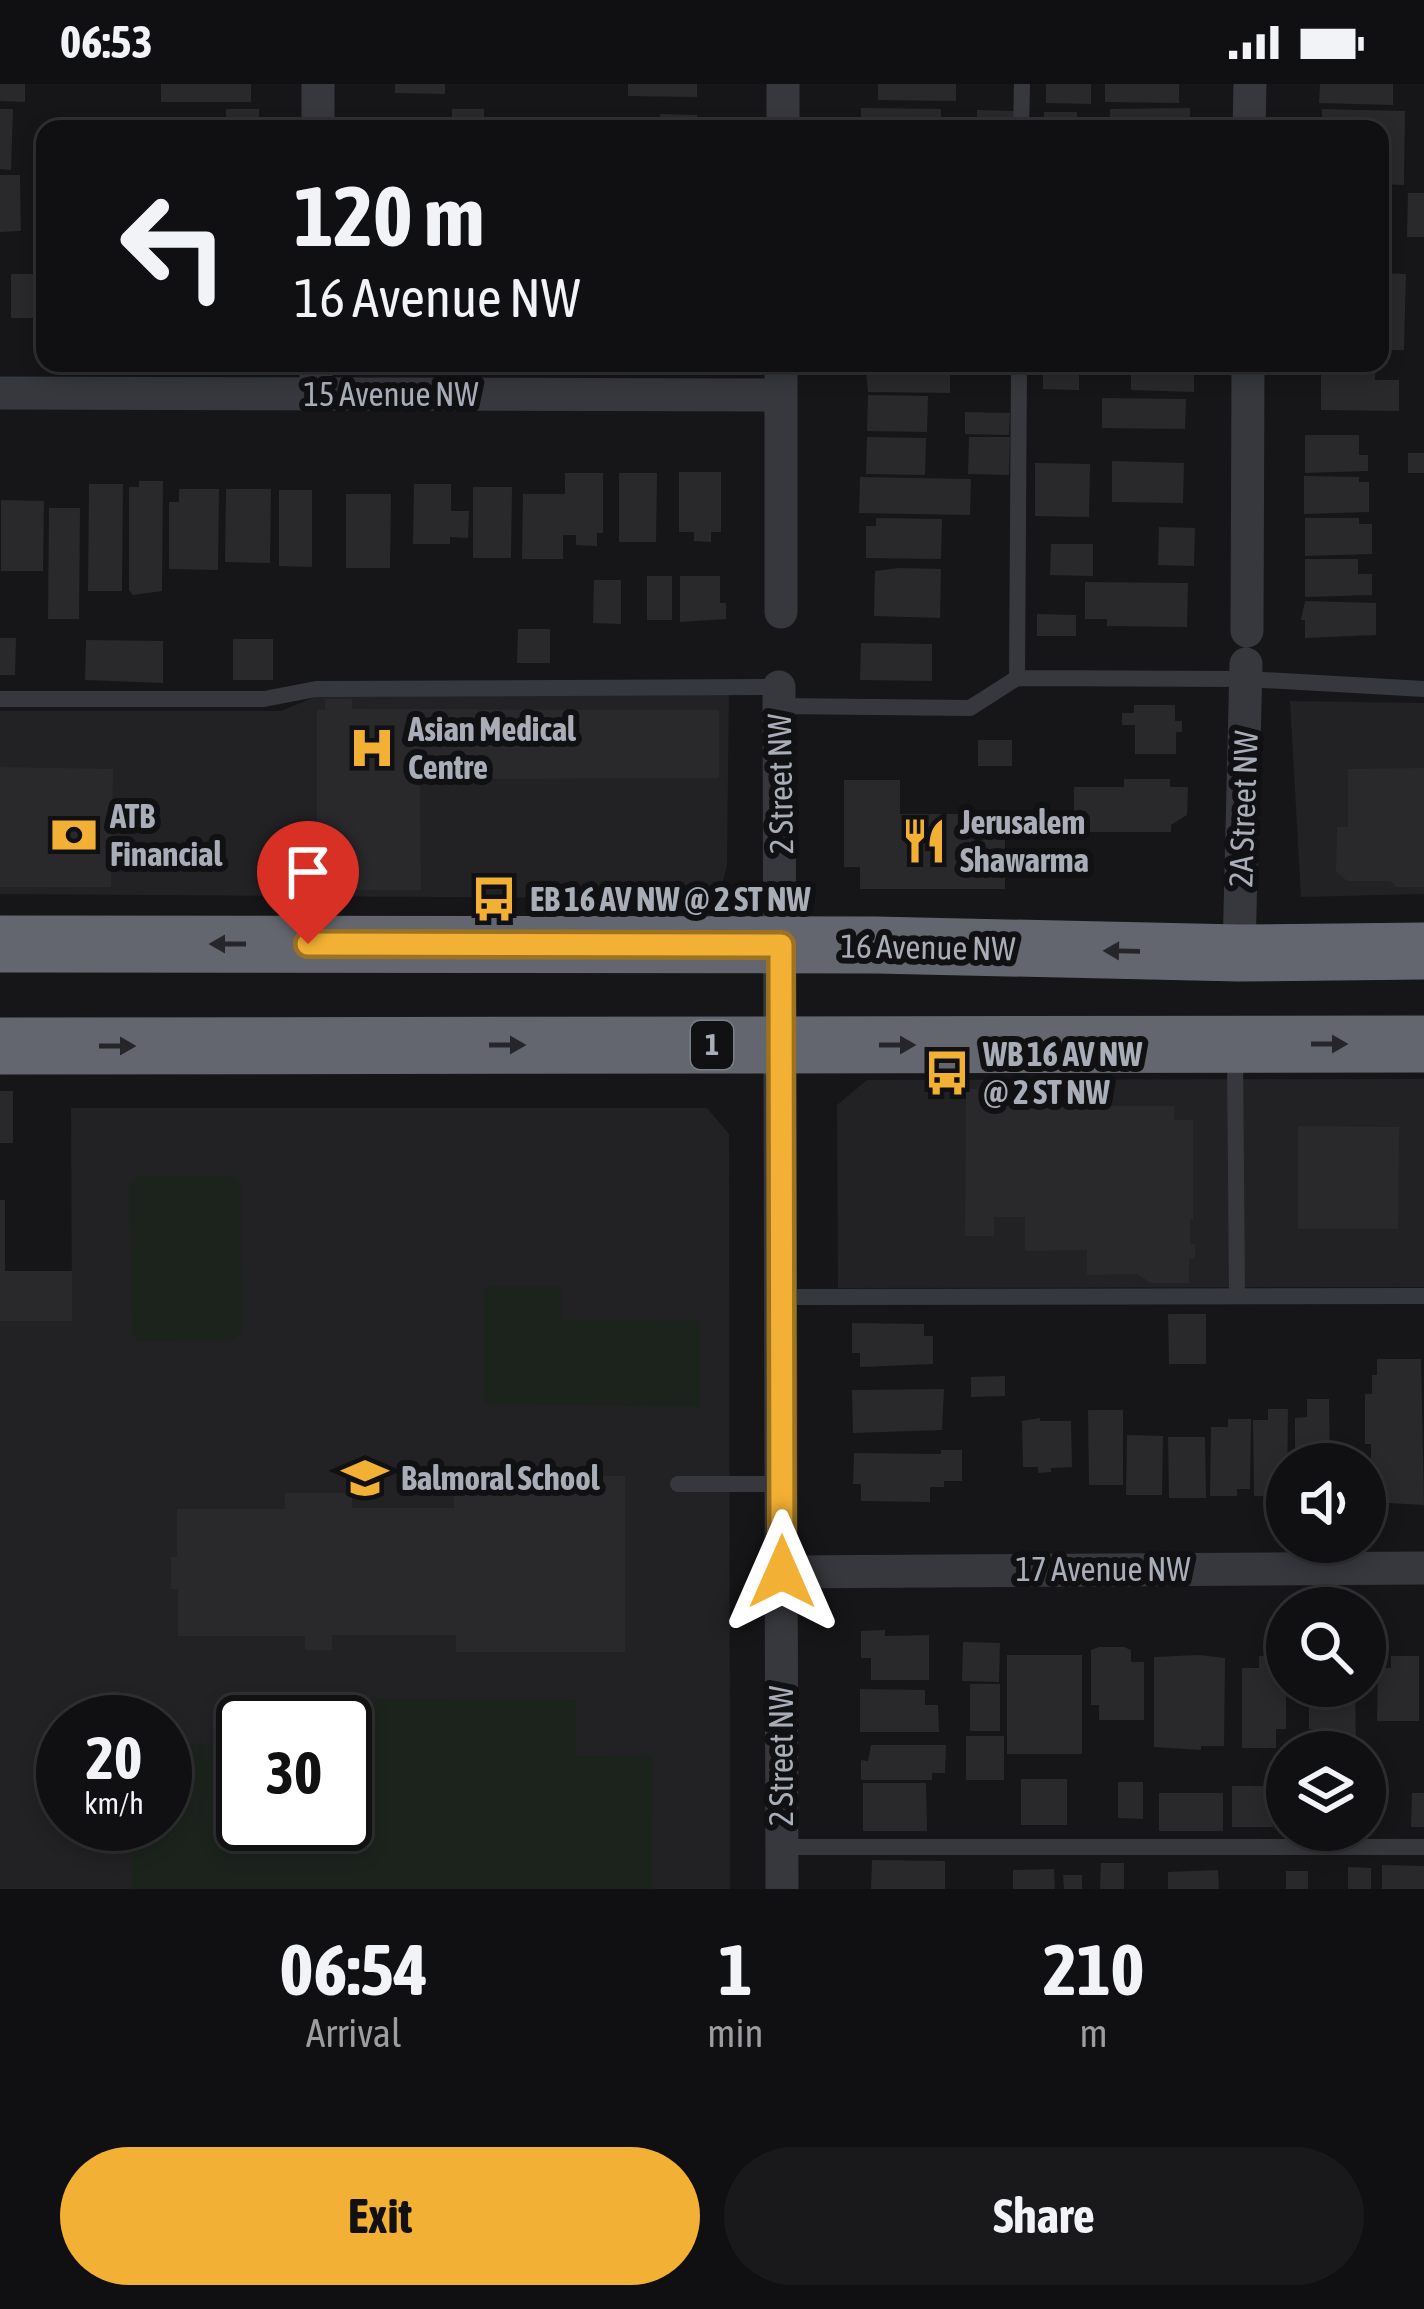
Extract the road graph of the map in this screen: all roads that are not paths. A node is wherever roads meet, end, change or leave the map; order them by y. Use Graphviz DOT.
graph roads {
  1 [pos="318,84"];
  2 [pos="783,84"];
  3 [pos="1022,84"];
  4 [pos="1250,84"];
  5 [pos="318,120"];
  6 [pos="783,120"];
  7 [pos="1021,120"];
  8 [pos="1249,120"];
  9 [pos="1019,372"];
  10 [pos="1248,372"];
  11 [pos="316,378"];
  12 [pos="781,379"];
  13 [pos="0,393"];
  14 [pos="781,612"];
  15 [pos="1247,658"];
  16 [pos="1017,678"];
  17 [pos="1424,689"];
  18 [pos="779,697"];
  19 [pos="0,699"];
  20 [pos="0,944"];
  21 [pos="781,945"];
  22 [pos="1424,951"];
  23 [pos="1238,953"];
  24 [pos="1235,1044"];
  25 [pos="1424,1044"];
  26 [pos="782,1045"];
  27 [pos="0,1046"];
  28 [pos="1237,1296"];
  29 [pos="1424,1296"];
  30 [pos="783,1298"];
  31 [pos="678,1484"];
  32 [pos="782,1484"];
  33 [pos="1424,1568"];
  34 [pos="782,1572"];
  35 [pos="782,1846"];
  36 [pos="1424,1846"];
  37 [pos="782,1889"];
  1 -- 5 [label="street"];
  2 -- 6 [label="street"];
  3 -- 7 [label="lane"];
  4 -- 8 [label="street"];
  9 -- 16 [label="lane"];
  10 -- 15 [label="street, 2A Street NW"];
  11 -- 12 [label="street, 15 Avenue NW"];
  11 -- 13 [label="street, 15 Avenue NW"];
  12 -- 14 [label="street"];
  15 -- 16 [label="lane"];
  15 -- 17 [label="lane"];
  15 -- 23 [label="street, 2A Street NW"];
  16 -- 18 [label="lane"];
  18 -- 19 [label="lane"];
  18 -- 21 [label="street, 2 Street NW"];
  21 -- 20 [label="highway, 16 Avenue NW, one-way"];
  23 -- 21 [label="highway, 16 Avenue NW, one-way"];
  21 -- 26 [label="street, 2 Street NW"];
  22 -- 23 [label="highway, 16 Avenue NW"];
  24 -- 25 [label="highway, 1, one-way"];
  26 -- 24 [label="highway, 1, one-way"];
  24 -- 28 [label="lane"];
  27 -- 26 [label="highway, 1, one-way"];
  26 -- 30 [label="street, 2 Street NW"];
  28 -- 29 [label="lane"];
  28 -- 30 [label="lane"];
  30 -- 32 [label="street, 2 Street NW"];
  31 -- 32 [label="lane"];
  32 -- 34 [label="street, 2 Street NW"];
  33 -- 34 [label="street, 17 Avenue NW"];
  34 -- 35 [label="street, 2 Street NW"];
  35 -- 36 [label="lane"];
  35 -- 37 [label="street, 2 Street NW"];
}
